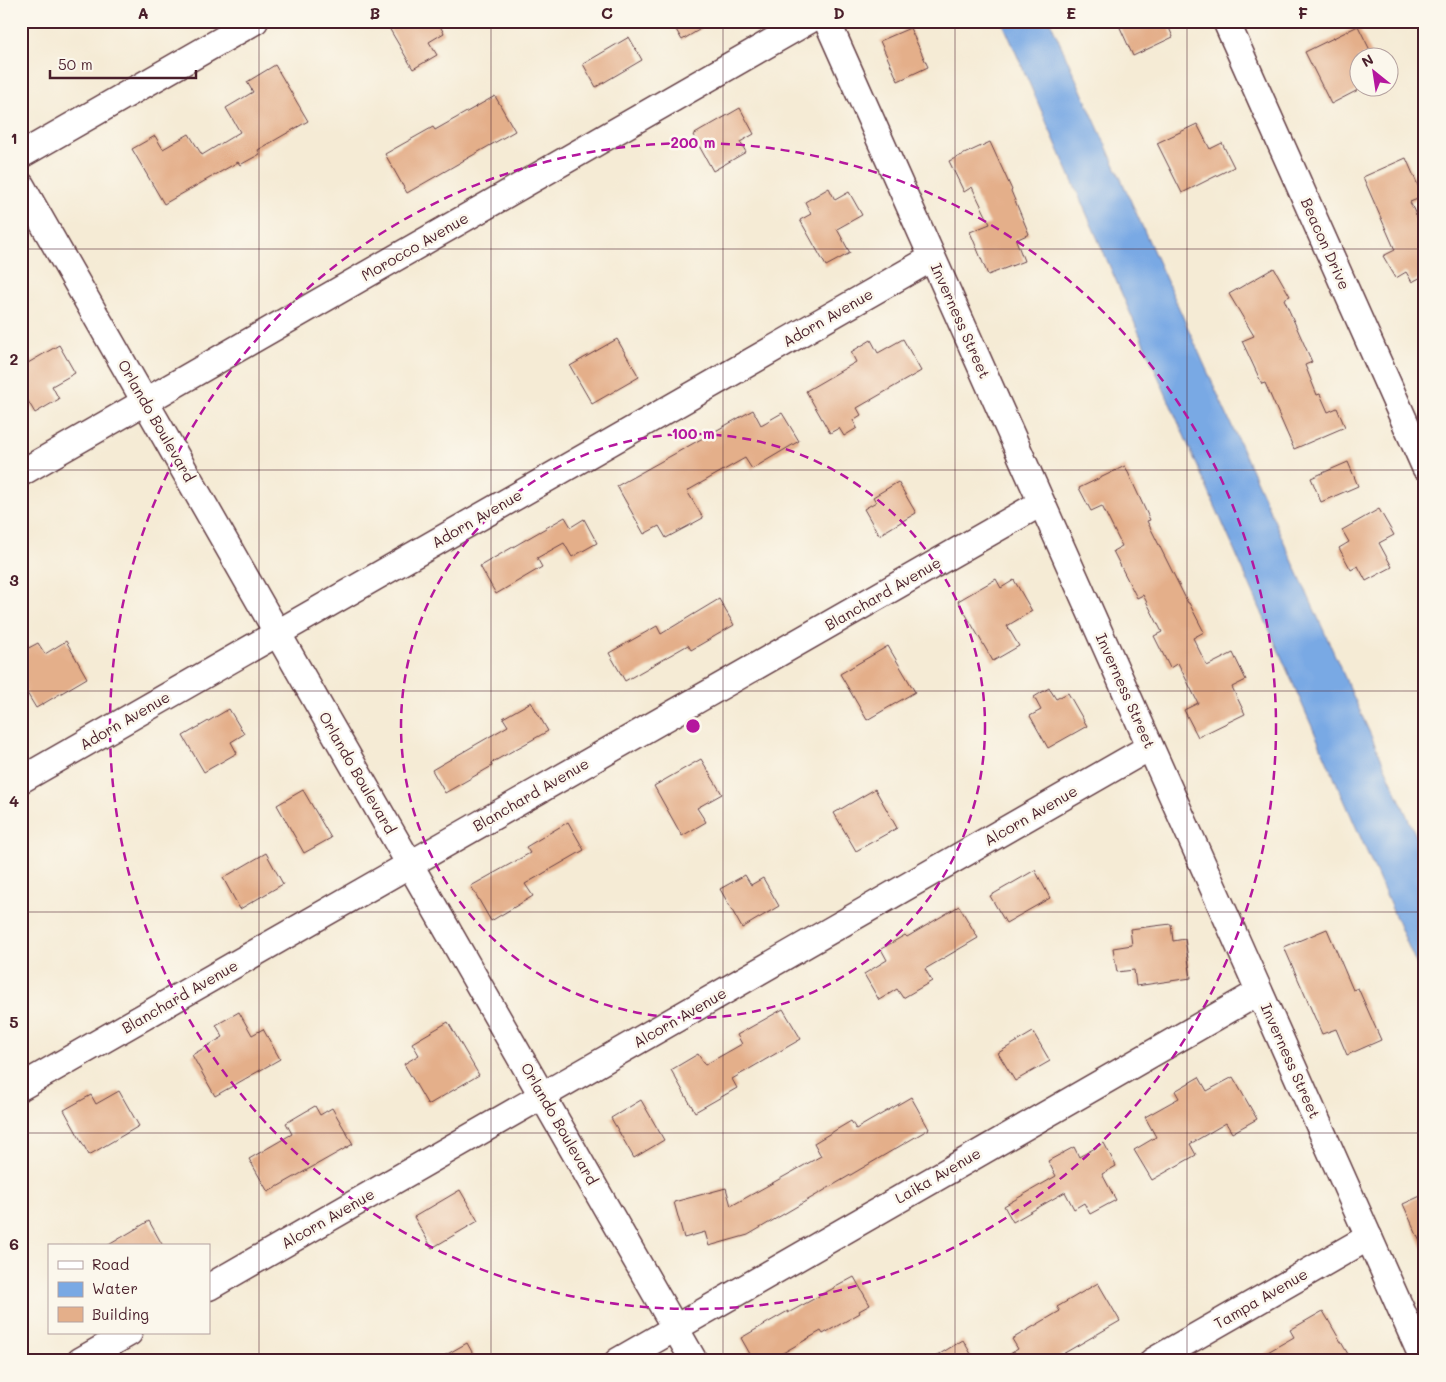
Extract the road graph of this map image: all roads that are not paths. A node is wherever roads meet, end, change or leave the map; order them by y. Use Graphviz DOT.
graph roads {
  1 [pos="255,21"];
  2 [pos="808,21"];
  3 [pos="827,21"];
  4 [pos="1226,21"];
  5 [pos="228,28"];
  6 [pos="21,156"];
  7 [pos="21,185"];
  8 [pos="932,258"];
  9 [pos="146,402"];
  10 [pos="1425,468"];
  11 [pos="21,473"];
  12 [pos="1041,502"];
  13 [pos="278,634"];
  14 [pos="1150,747"];
  15 [pos="21,780"];
  16 [pos="410,865"];
  17 [pos="1259,992"];
  18 [pos="21,1087"];
  19 [pos="543,1096"];
  20 [pos="1369,1237"];
  21 [pos="210,1286"];
  22 [pos="675,1328"];
  23 [pos="127,1334"];
  24 [pos="80,1361"];
  25 [pos="618,1361"];
  26 [pos="694,1361"];
  27 [pos="1153,1361"];
  28 [pos="1424,1361"];
  1 -- 5 [label="street"];
  2 -- 9 [label="street, Morocco Avenue"];
  3 -- 8 [label="street, Inverness Street"];
  4 -- 10 [label="street, Beacon Drive"];
  5 -- 6 [label="street"];
  7 -- 9 [label="street, Orlando Boulevard"];
  8 -- 12 [label="street, Inverness Street"];
  8 -- 13 [label="street, Adorn Avenue"];
  9 -- 11 [label="street, Morocco Avenue"];
  9 -- 13 [label="street, Orlando Boulevard"];
  12 -- 14 [label="street, Inverness Street"];
  12 -- 16 [label="street, Blanchard Avenue"];
  13 -- 15 [label="street, Adorn Avenue"];
  13 -- 16 [label="street, Orlando Boulevard"];
  14 -- 17 [label="street, Inverness Street"];
  14 -- 19 [label="street, Alcorn Avenue"];
  16 -- 18 [label="street, Blanchard Avenue"];
  16 -- 19 [label="street, Orlando Boulevard"];
  17 -- 20 [label="street, Inverness Street"];
  17 -- 22 [label="street, Laika Avenue"];
  19 -- 21 [label="street, Alcorn Avenue"];
  19 -- 22 [label="street, Orlando Boulevard"];
  20 -- 27 [label="street, Tampa Avenue"];
  20 -- 28 [label="street, Inverness Street"];
  22 -- 25 [label="street, Laika Avenue"];
  22 -- 26 [label="street, Orlando Boulevard"];
  23 -- 24 [label="street"];
}
